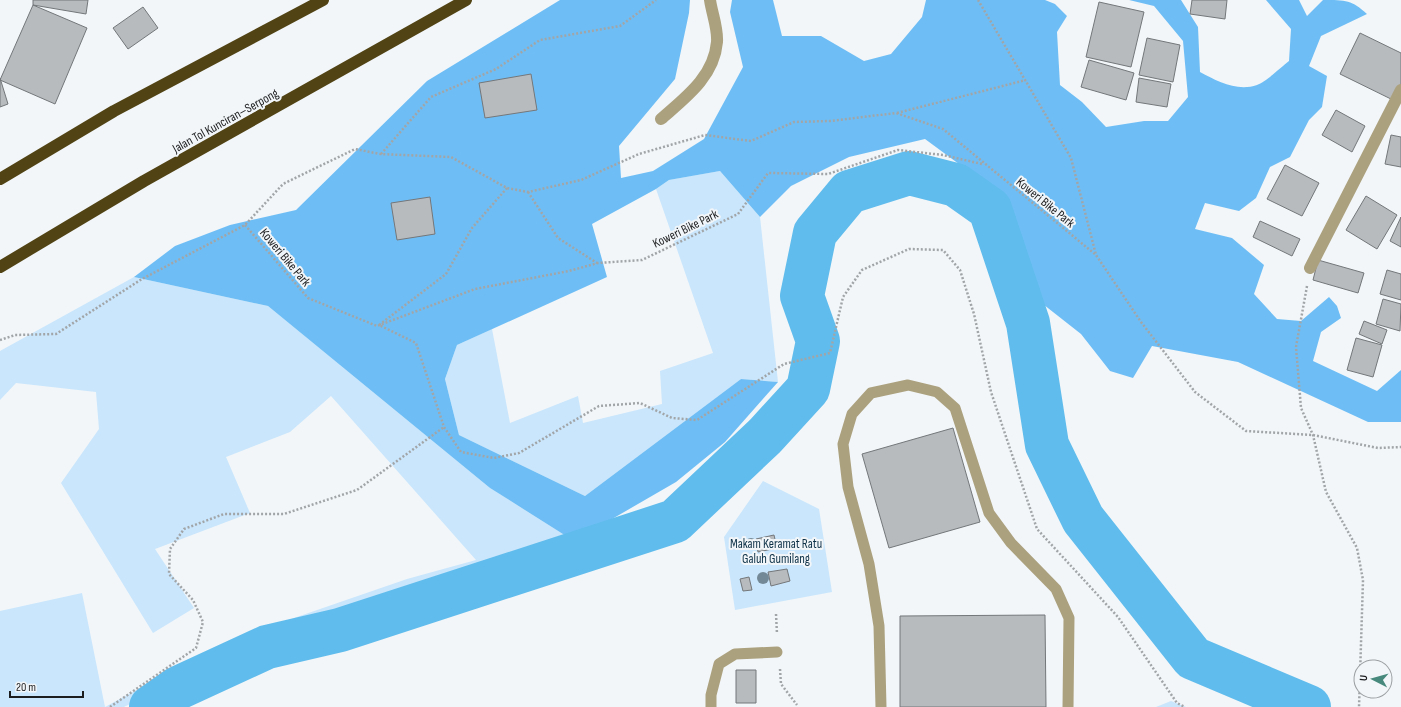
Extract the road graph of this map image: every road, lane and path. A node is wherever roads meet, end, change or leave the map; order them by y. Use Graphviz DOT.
graph roads {
  1 [pos="323,0"];
  2 [pos="466,0"];
  3 [pos="656,0"];
  4 [pos="710,0"];
  5 [pos="978,0"];
  6 [pos="1026,80"];
  7 [pos="1401,90"];
  8 [pos="896,113"];
  9 [pos="661,120"];
  10 [pos="380,154"];
  11 [pos="984,164"];
  12 [pos="0,179"];
  13 [pos="507,188"];
  14 [pos="528,192"];
  15 [pos="245,225"];
  16 [pos="1096,255"];
  17 [pos="598,263"];
  18 [pos="0,267"];
  19 [pos="1310,268"];
  20 [pos="380,325"];
  21 [pos="0,340"];
  22 [pos="444,428"];
  23 [pos="1313,434"];
  24 [pos="1401,447"];
  25 [pos="778,652"];
  26 [pos="110,707"];
  27 [pos="711,707"];
  28 [pos="881,707"];
  29 [pos="1068,707"];
  30 [pos="1185,707"];
  31 [pos="1359,707"];
  1 -- 12 [label="highway"];
  2 -- 18 [label="highway, Jalan Tol Kunciran–Serpong"];
  3 -- 10 [label="path"];
  4 -- 9 [label="street"];
  5 -- 6 [label="path"];
  6 -- 8 [label="path"];
  6 -- 16 [label="path"];
  7 -- 19 [label="street"];
  8 -- 11 [label="path, Koweri Bike Park"];
  8 -- 14 [label="path, Koweri Bike Park"];
  10 -- 13 [label="path"];
  10 -- 15 [label="path"];
  11 -- 16 [label="path, Koweri Bike Park"];
  11 -- 17 [label="path, Koweri Bike Park"];
  13 -- 14 [label="path"];
  13 -- 20 [label="path"];
  14 -- 17 [label="path"];
  15 -- 20 [label="path, Koweri Bike Park"];
  15 -- 21 [label="path"];
  16 -- 23 [label="path"];
  17 -- 20 [label="path, Koweri Bike Park"];
  19 -- 23 [label="path"];
  20 -- 22 [label="path"];
  22 -- 26 [label="path"];
  22 -- 30 [label="path"];
  23 -- 24 [label="path"];
  23 -- 31 [label="path"];
  25 -- 27 [label="lane"];
  28 -- 29 [label="lane"];
}
